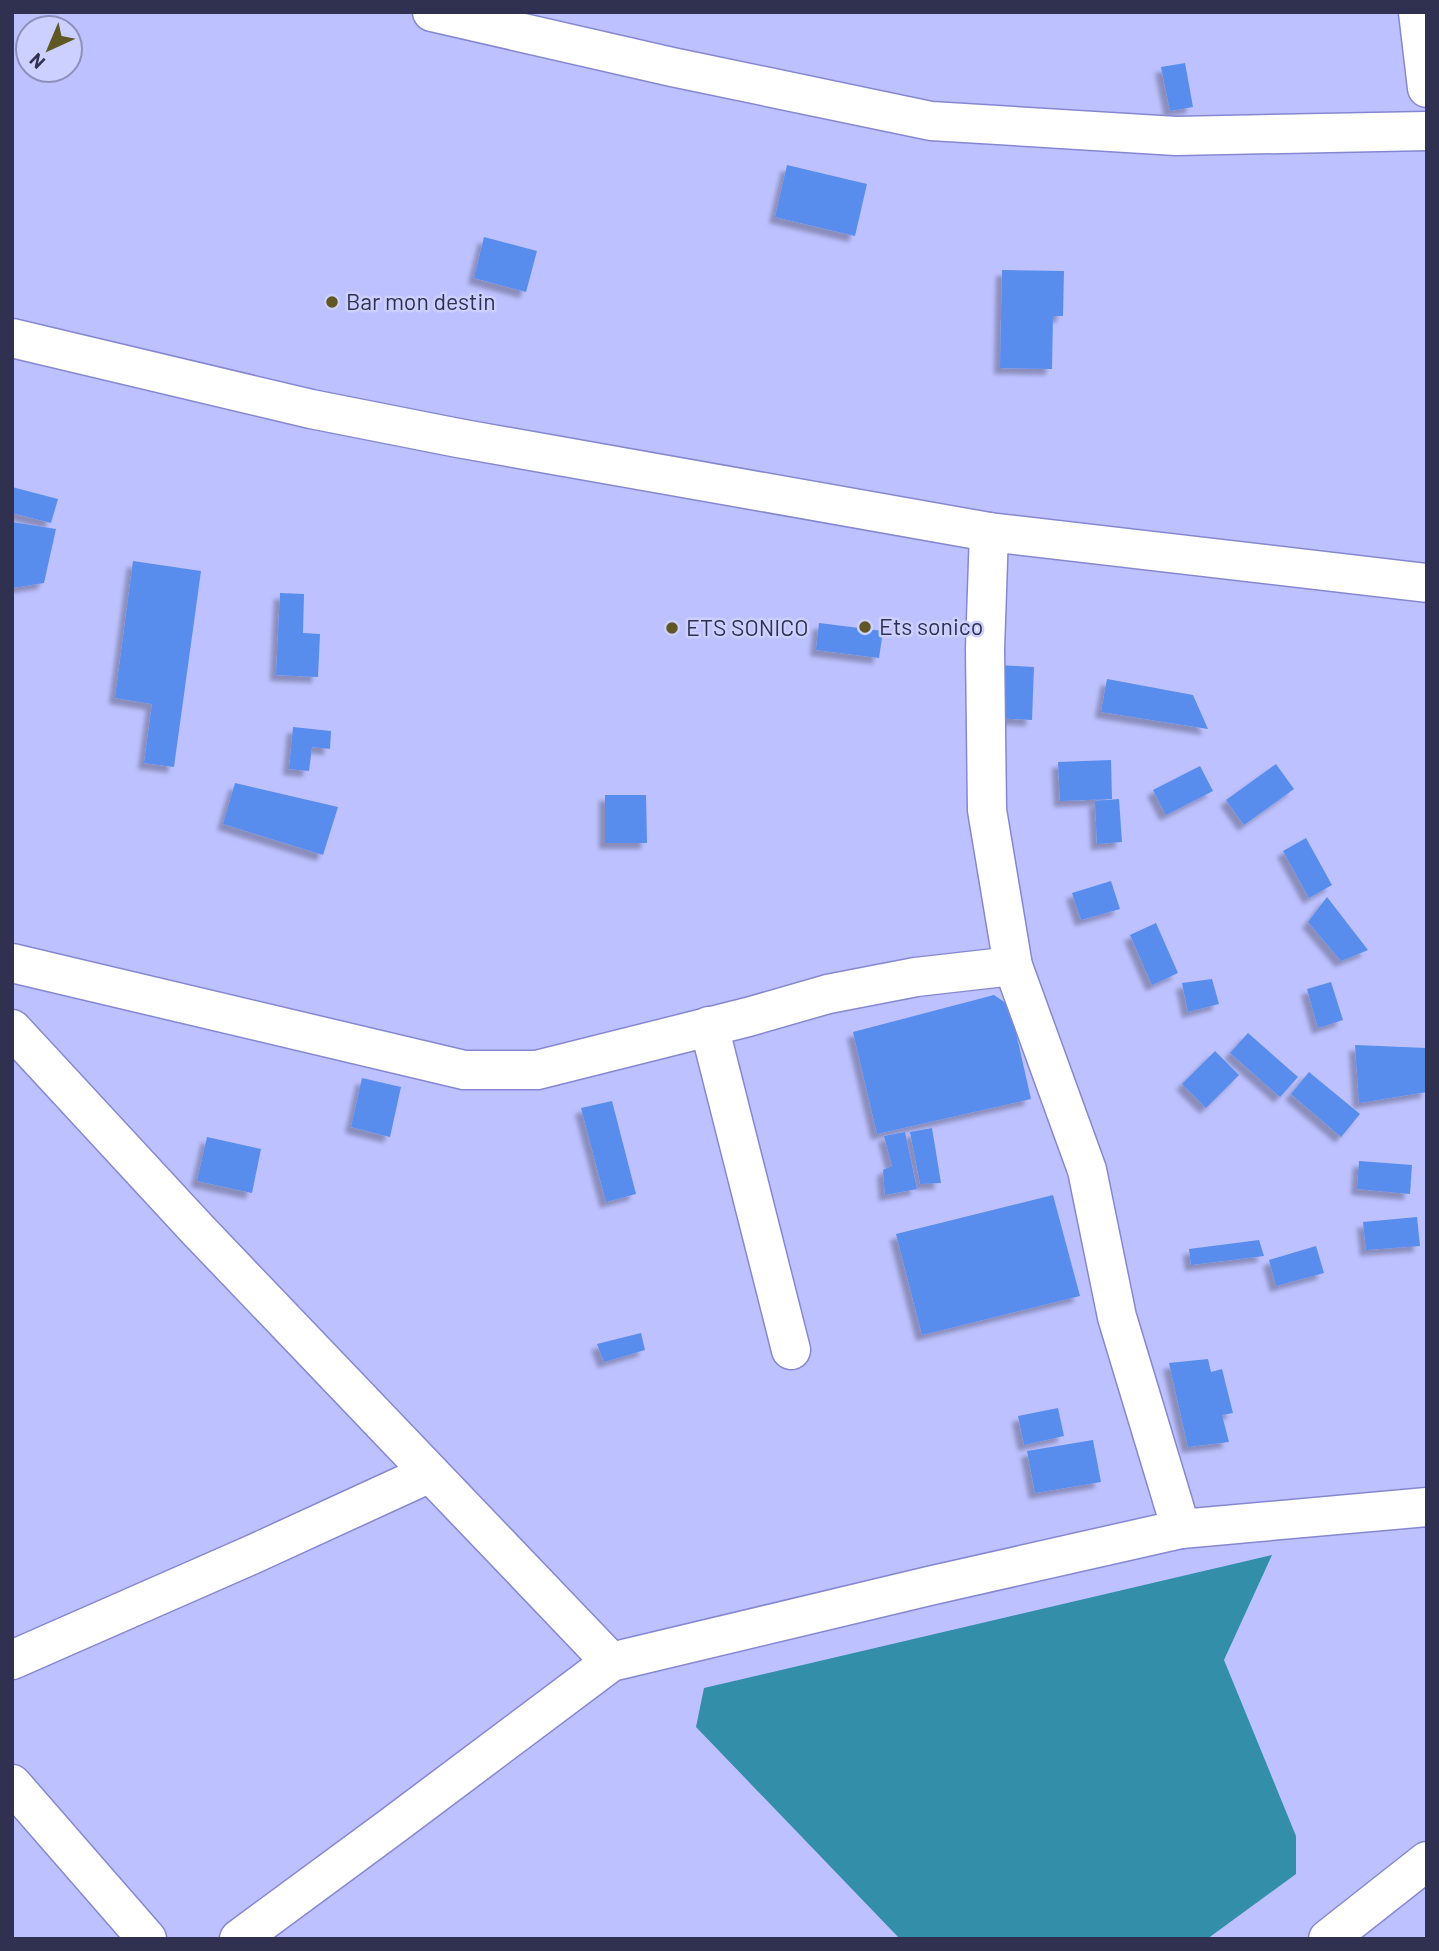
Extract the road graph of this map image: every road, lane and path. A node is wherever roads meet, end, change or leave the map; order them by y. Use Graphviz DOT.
graph roads {
  1 [pos="432,12"];
  2 [pos="1418,12"];
  3 [pos="1427,88"];
  4 [pos="1427,131"];
  5 [pos="12,338"];
  6 [pos="989,532"];
  7 [pos="1427,583"];
  8 [pos="12,963"];
  9 [pos="1013,966"];
  10 [pos="709,1026"];
  11 [pos="12,1029"];
  12 [pos="790,1350"];
  13 [pos="430,1473"];
  14 [pos="1427,1507"];
  15 [pos="1181,1528"];
  16 [pos="18,1648"];
  17 [pos="611,1662"];
  18 [pos="12,1784"];
  19 [pos="1427,1861"];
  20 [pos="147,1939"];
  21 [pos="239,1939"];
  22 [pos="1328,1939"];
  1 -- 4 [label="street"];
  2 -- 3 [label="street"];
  5 -- 6 [label="street"];
  6 -- 7 [label="street"];
  6 -- 9 [label="street"];
  8 -- 10 [label="street"];
  9 -- 10 [label="street"];
  9 -- 15 [label="street"];
  10 -- 12 [label="street"];
  11 -- 13 [label="street"];
  13 -- 16 [label="street"];
  13 -- 17 [label="street"];
  14 -- 15 [label="street"];
  15 -- 17 [label="street"];
  17 -- 21 [label="street"];
  18 -- 20 [label="street"];
  19 -- 22 [label="street"];
}
